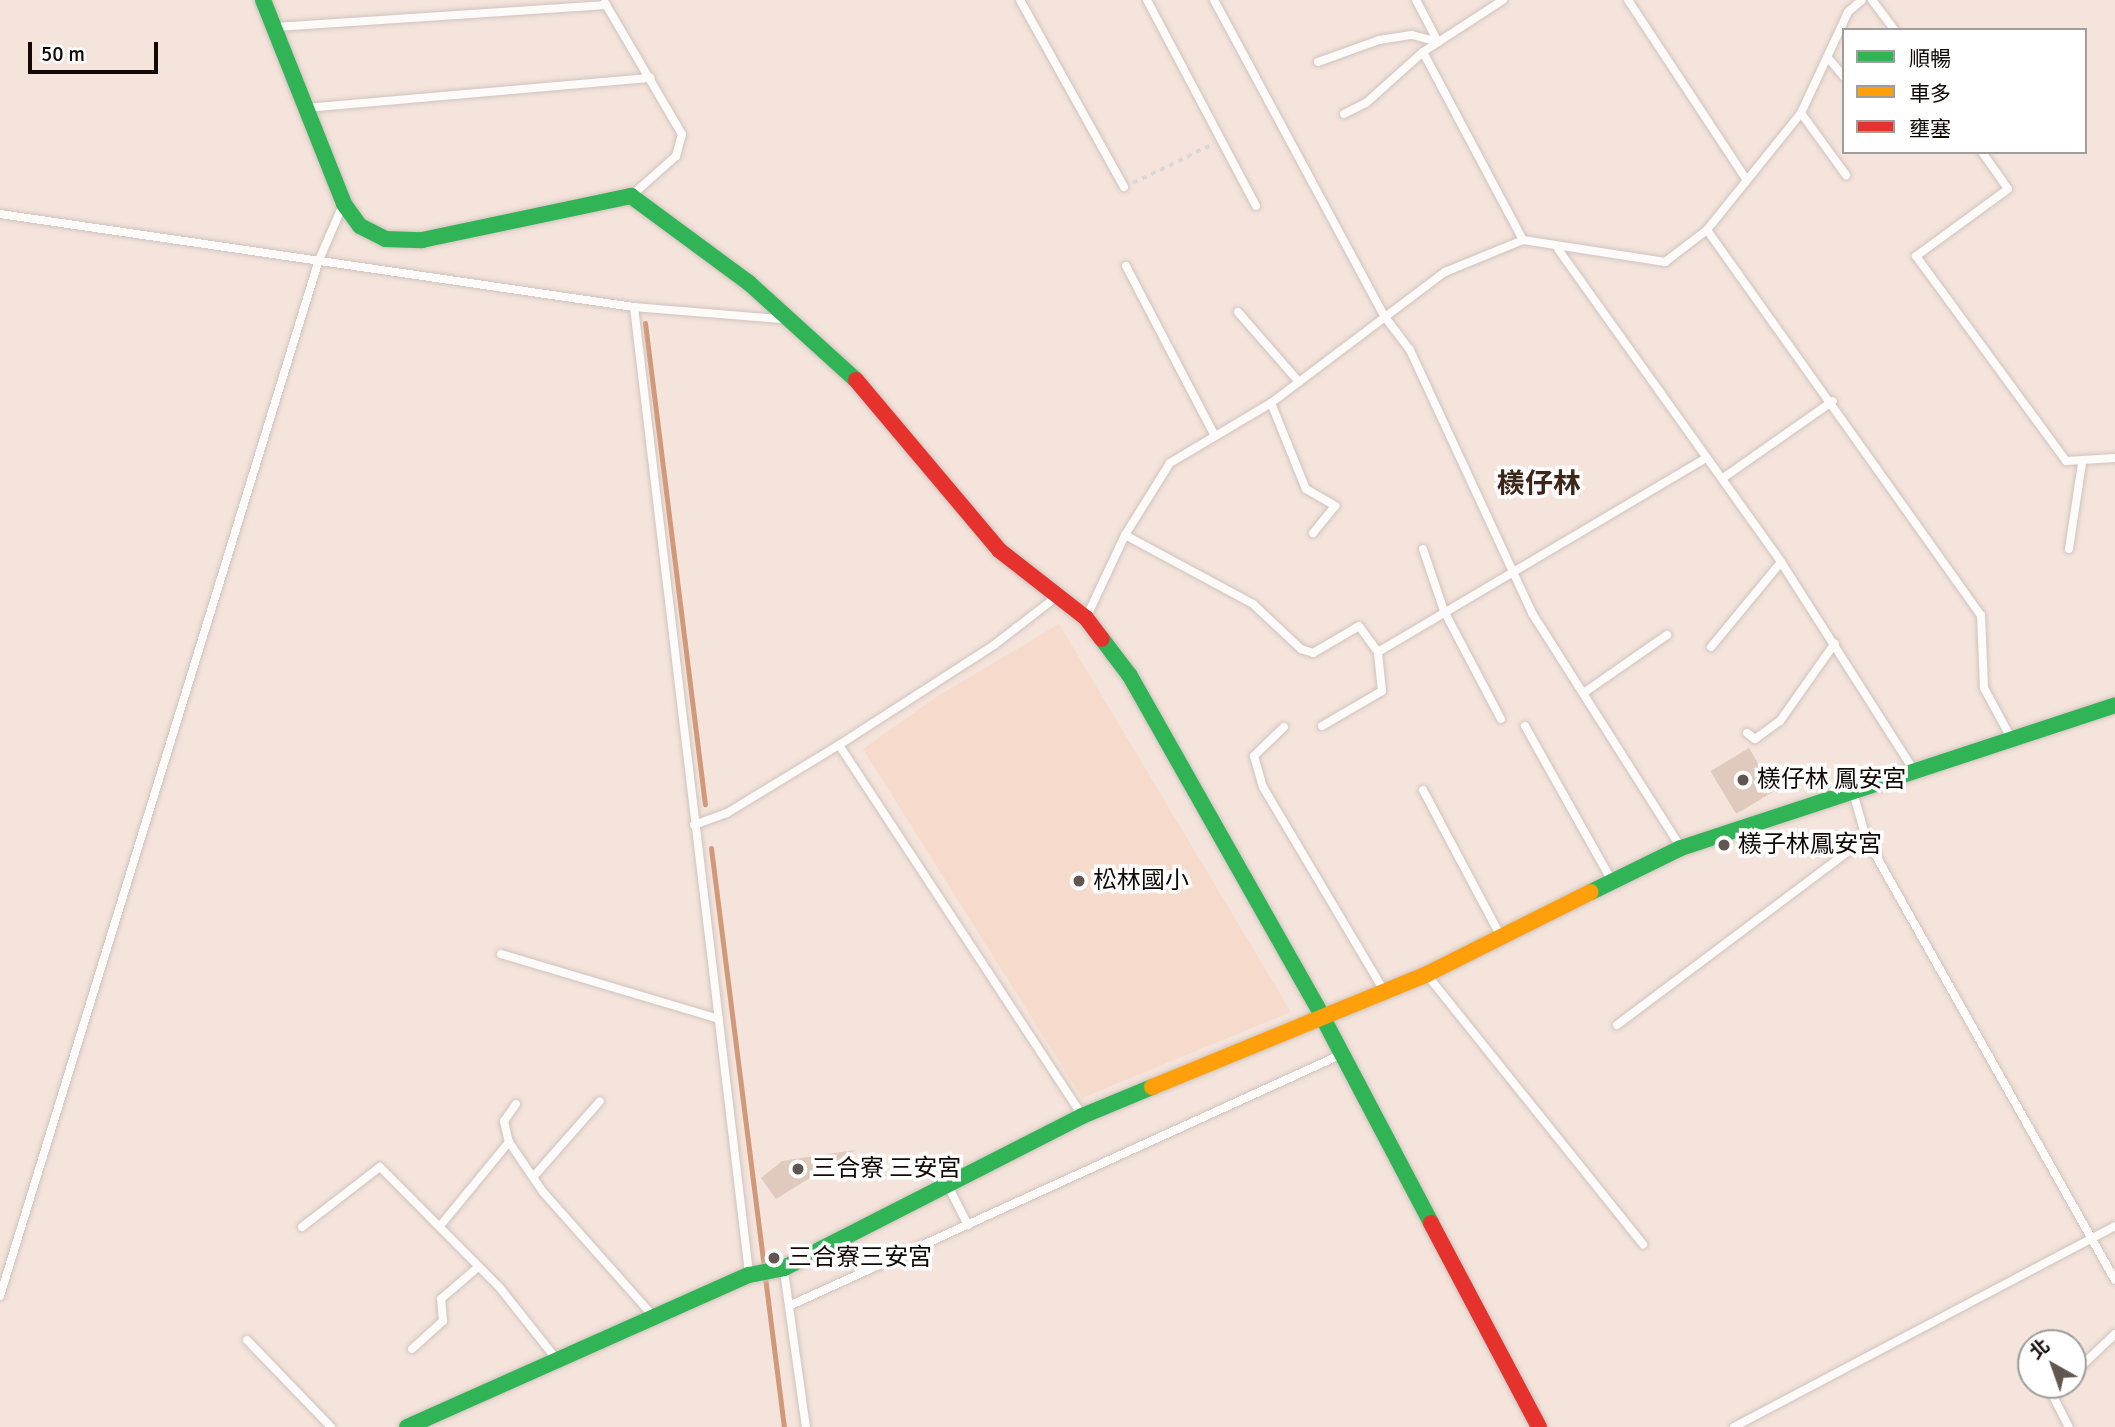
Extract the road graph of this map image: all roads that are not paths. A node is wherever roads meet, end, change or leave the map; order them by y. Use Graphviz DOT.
graph roads {
  1 [pos="263,0"];
  2 [pos="1020,0"];
  3 [pos="1147,0"];
  4 [pos="1214,0"];
  5 [pos="1416,0"];
  6 [pos="1503,0"];
  7 [pos="1628,0"];
  8 [pos="1863,0"];
  9 [pos="1872,0"];
  10 [pos="605,2"];
  11 [pos="273,27"];
  12 [pos="1893,28"];
  13 [pos="1438,42"];
  14 [pos="1423,52"];
  15 [pos="1829,59"];
  16 [pos="1318,62"];
  17 [pos="1842,75"];
  18 [pos="651,78"];
  19 [pos="304,109"];
  20 [pos="1801,113"];
  21 [pos="1344,114"];
  22 [pos="1983,154"];
  23 [pos="1846,175"];
  24 [pos="1746,179"];
  25 [pos="1124,187"];
  26 [pos="631,196"];
  27 [pos="344,204"];
  28 [pos="1256,206"];
  29 [pos="0,214"];
  30 [pos="1707,230"];
  31 [pos="1523,240"];
  32 [pos="1558,249"];
  33 [pos="319,260"];
  34 [pos="1126,266"];
  35 [pos="634,307"];
  36 [pos="1238,312"];
  37 [pos="1385,317"];
  38 [pos="789,320"];
  39 [pos="1299,382"];
  40 [pos="1833,401"];
  41 [pos="1271,403"];
  42 [pos="1214,434"];
  43 [pos="2115,458"];
  44 [pos="1703,460"];
  45 [pos="2082,463"];
  46 [pos="1723,478"];
  47 [pos="1313,533"];
  48 [pos="1125,535"];
  49 [pos="1423,549"];
  50 [pos="2069,549"];
  51 [pos="1781,562"];
  52 [pos="1514,576"];
  53 [pos="1058,595"];
  54 [pos="1444,611"];
  55 [pos="1086,618"];
  56 [pos="1667,635"];
  57 [pos="1835,643"];
  58 [pos="1711,647"];
  59 [pos="1378,652"];
  60 [pos="1585,692"];
  61 [pos="2115,705"];
  62 [pos="1501,719"];
  63 [pos="1322,726"];
  64 [pos="1525,726"];
  65 [pos="1284,727"];
  66 [pos="1747,733"];
  67 [pos="2012,740"];
  68 [pos="839,745"];
  69 [pos="1916,774"];
  70 [pos="1423,790"];
  71 [pos="1853,792"];
  72 [pos="694,825"];
  73 [pos="1866,838"];
  74 [pos="1681,848"];
  75 [pos="1612,881"];
  76 [pos="1502,938"];
  77 [pos="501,954"];
  78 [pos="1427,974"];
  79 [pos="1384,991"];
  80 [pos="1322,1016"];
  81 [pos="719,1019"];
  82 [pos="1617,1025"];
  83 [pos="1343,1054"];
  84 [pos="600,1101"];
  85 [pos="516,1104"];
  86 [pos="1083,1116"];
  87 [pos="509,1142"];
  88 [pos="535,1175"];
  89 [pos="947,1184"];
  90 [pos="968,1224"];
  91 [pos="440,1226"];
  92 [pos="2115,1226"];
  93 [pos="302,1227"];
  94 [pos="2093,1237"];
  95 [pos="1643,1244"];
  96 [pos="478,1267"];
  97 [pos="784,1268"];
  98 [pos="749,1275"];
  99 [pos="2115,1280"];
  100 [pos="0,1296"];
  101 [pos="791,1306"];
  102 [pos="655,1318"];
  103 [pos="2115,1334"];
  104 [pos="247,1340"];
  105 [pos="412,1349"];
  106 [pos="2087,1361"];
  107 [pos="559,1363"];
  108 [pos="2055,1399"];
  109 [pos="331,1427"];
  110 [pos="407,1427"];
  111 [pos="806,1427"];
  112 [pos="1539,1427"];
  113 [pos="1734,1427"];
  114 [pos="2069,1427"];
  1 -- 11 [label="street"];
  2 -- 25 [label="lane"];
  3 -- 28 [label="lane"];
  4 -- 37 [label="lane"];
  5 -- 13 [label="lane"];
  6 -- 13 [label="lane"];
  7 -- 24 [label="lane"];
  8 -- 15 [label="lane"];
  9 -- 12 [label="lane"];
  10 -- 11 [label="lane"];
  10 -- 18 [label="lane"];
  11 -- 19 [label="street"];
  13 -- 14 [label="lane"];
  13 -- 16 [label="lane"];
  14 -- 21 [label="lane"];
  14 -- 31 [label="lane"];
  15 -- 17 [label="lane"];
  15 -- 20 [label="lane"];
  18 -- 19 [label="lane"];
  18 -- 26 [label="lane"];
  19 -- 27 [label="street"];
  20 -- 23 [label="lane"];
  20 -- 24 [label="lane"];
  22 -- 45 [label="lane"];
  24 -- 30 [label="lane"];
  26 -- 27 [label="street"];
  26 -- 38 [label="street"];
  27 -- 33 [label="lane"];
  29 -- 33 [label="lane"];
  30 -- 32 [label="lane"];
  30 -- 40 [label="lane"];
  31 -- 32 [label="lane"];
  31 -- 37 [label="lane"];
  32 -- 44 [label="lane"];
  33 -- 35 [label="lane"];
  33 -- 100 [label="lane"];
  34 -- 42 [label="lane"];
  35 -- 38 [label="lane"];
  35 -- 72 [label="lane"];
  36 -- 39 [label="lane"];
  37 -- 39 [label="lane"];
  37 -- 52 [label="lane"];
  38 -- 53 [label="street"];
  39 -- 41 [label="lane"];
  40 -- 46 [label="lane"];
  40 -- 67 [label="lane"];
  41 -- 42 [label="lane"];
  41 -- 47 [label="lane"];
  42 -- 48 [label="lane"];
  43 -- 45 [label="lane"];
  44 -- 46 [label="lane"];
  44 -- 52 [label="lane"];
  45 -- 50 [label="lane"];
  46 -- 51 [label="lane"];
  48 -- 55 [label="lane"];
  48 -- 59 [label="lane"];
  49 -- 54 [label="lane"];
  51 -- 57 [label="lane"];
  51 -- 58 [label="lane"];
  52 -- 54 [label="lane"];
  52 -- 60 [label="lane"];
  53 -- 55 [label="street"];
  53 -- 68 [label="lane"];
  54 -- 59 [label="lane"];
  54 -- 62 [label="lane"];
  55 -- 80 [label="street"];
  56 -- 60 [label="lane"];
  57 -- 66 [label="lane"];
  57 -- 69 [label="lane"];
  59 -- 63 [label="lane"];
  60 -- 74 [label="lane"];
  61 -- 67 [label="street"];
  64 -- 75 [label="lane"];
  65 -- 79 [label="lane"];
  67 -- 69 [label="street"];
  68 -- 72 [label="lane"];
  68 -- 86 [label="lane"];
  69 -- 71 [label="street"];
  70 -- 76 [label="lane"];
  71 -- 73 [label="lane"];
  71 -- 74 [label="street"];
  72 -- 81 [label="lane"];
  73 -- 82 [label="lane"];
  73 -- 94 [label="lane"];
  74 -- 75 [label="street"];
  75 -- 76 [label="street"];
  76 -- 78 [label="street"];
  77 -- 81 [label="lane"];
  78 -- 79 [label="street"];
  78 -- 95 [label="lane"];
  79 -- 80 [label="street"];
  80 -- 83 [label="street"];
  80 -- 86 [label="street"];
  81 -- 98 [label="lane"];
  83 -- 90 [label="lane"];
  83 -- 112 [label="street"];
  84 -- 88 [label="lane"];
  85 -- 87 [label="lane"];
  86 -- 89 [label="street"];
  87 -- 88 [label="lane"];
  87 -- 91 [label="lane"];
  88 -- 102 [label="lane"];
  89 -- 90 [label="lane"];
  89 -- 97 [label="street"];
  90 -- 101 [label="lane"];
  91 -- 93 [label="lane"];
  91 -- 96 [label="lane"];
  92 -- 94 [label="lane"];
  94 -- 99 [label="lane"];
  94 -- 113 [label="lane"];
  96 -- 105 [label="lane"];
  96 -- 107 [label="lane"];
  97 -- 98 [label="street"];
  97 -- 101 [label="lane"];
  98 -- 102 [label="street"];
  101 -- 111 [label="lane"];
  102 -- 107 [label="street"];
  103 -- 106 [label="lane"];
  104 -- 109 [label="lane"];
  107 -- 110 [label="street"];
  108 -- 114 [label="lane"];
}
